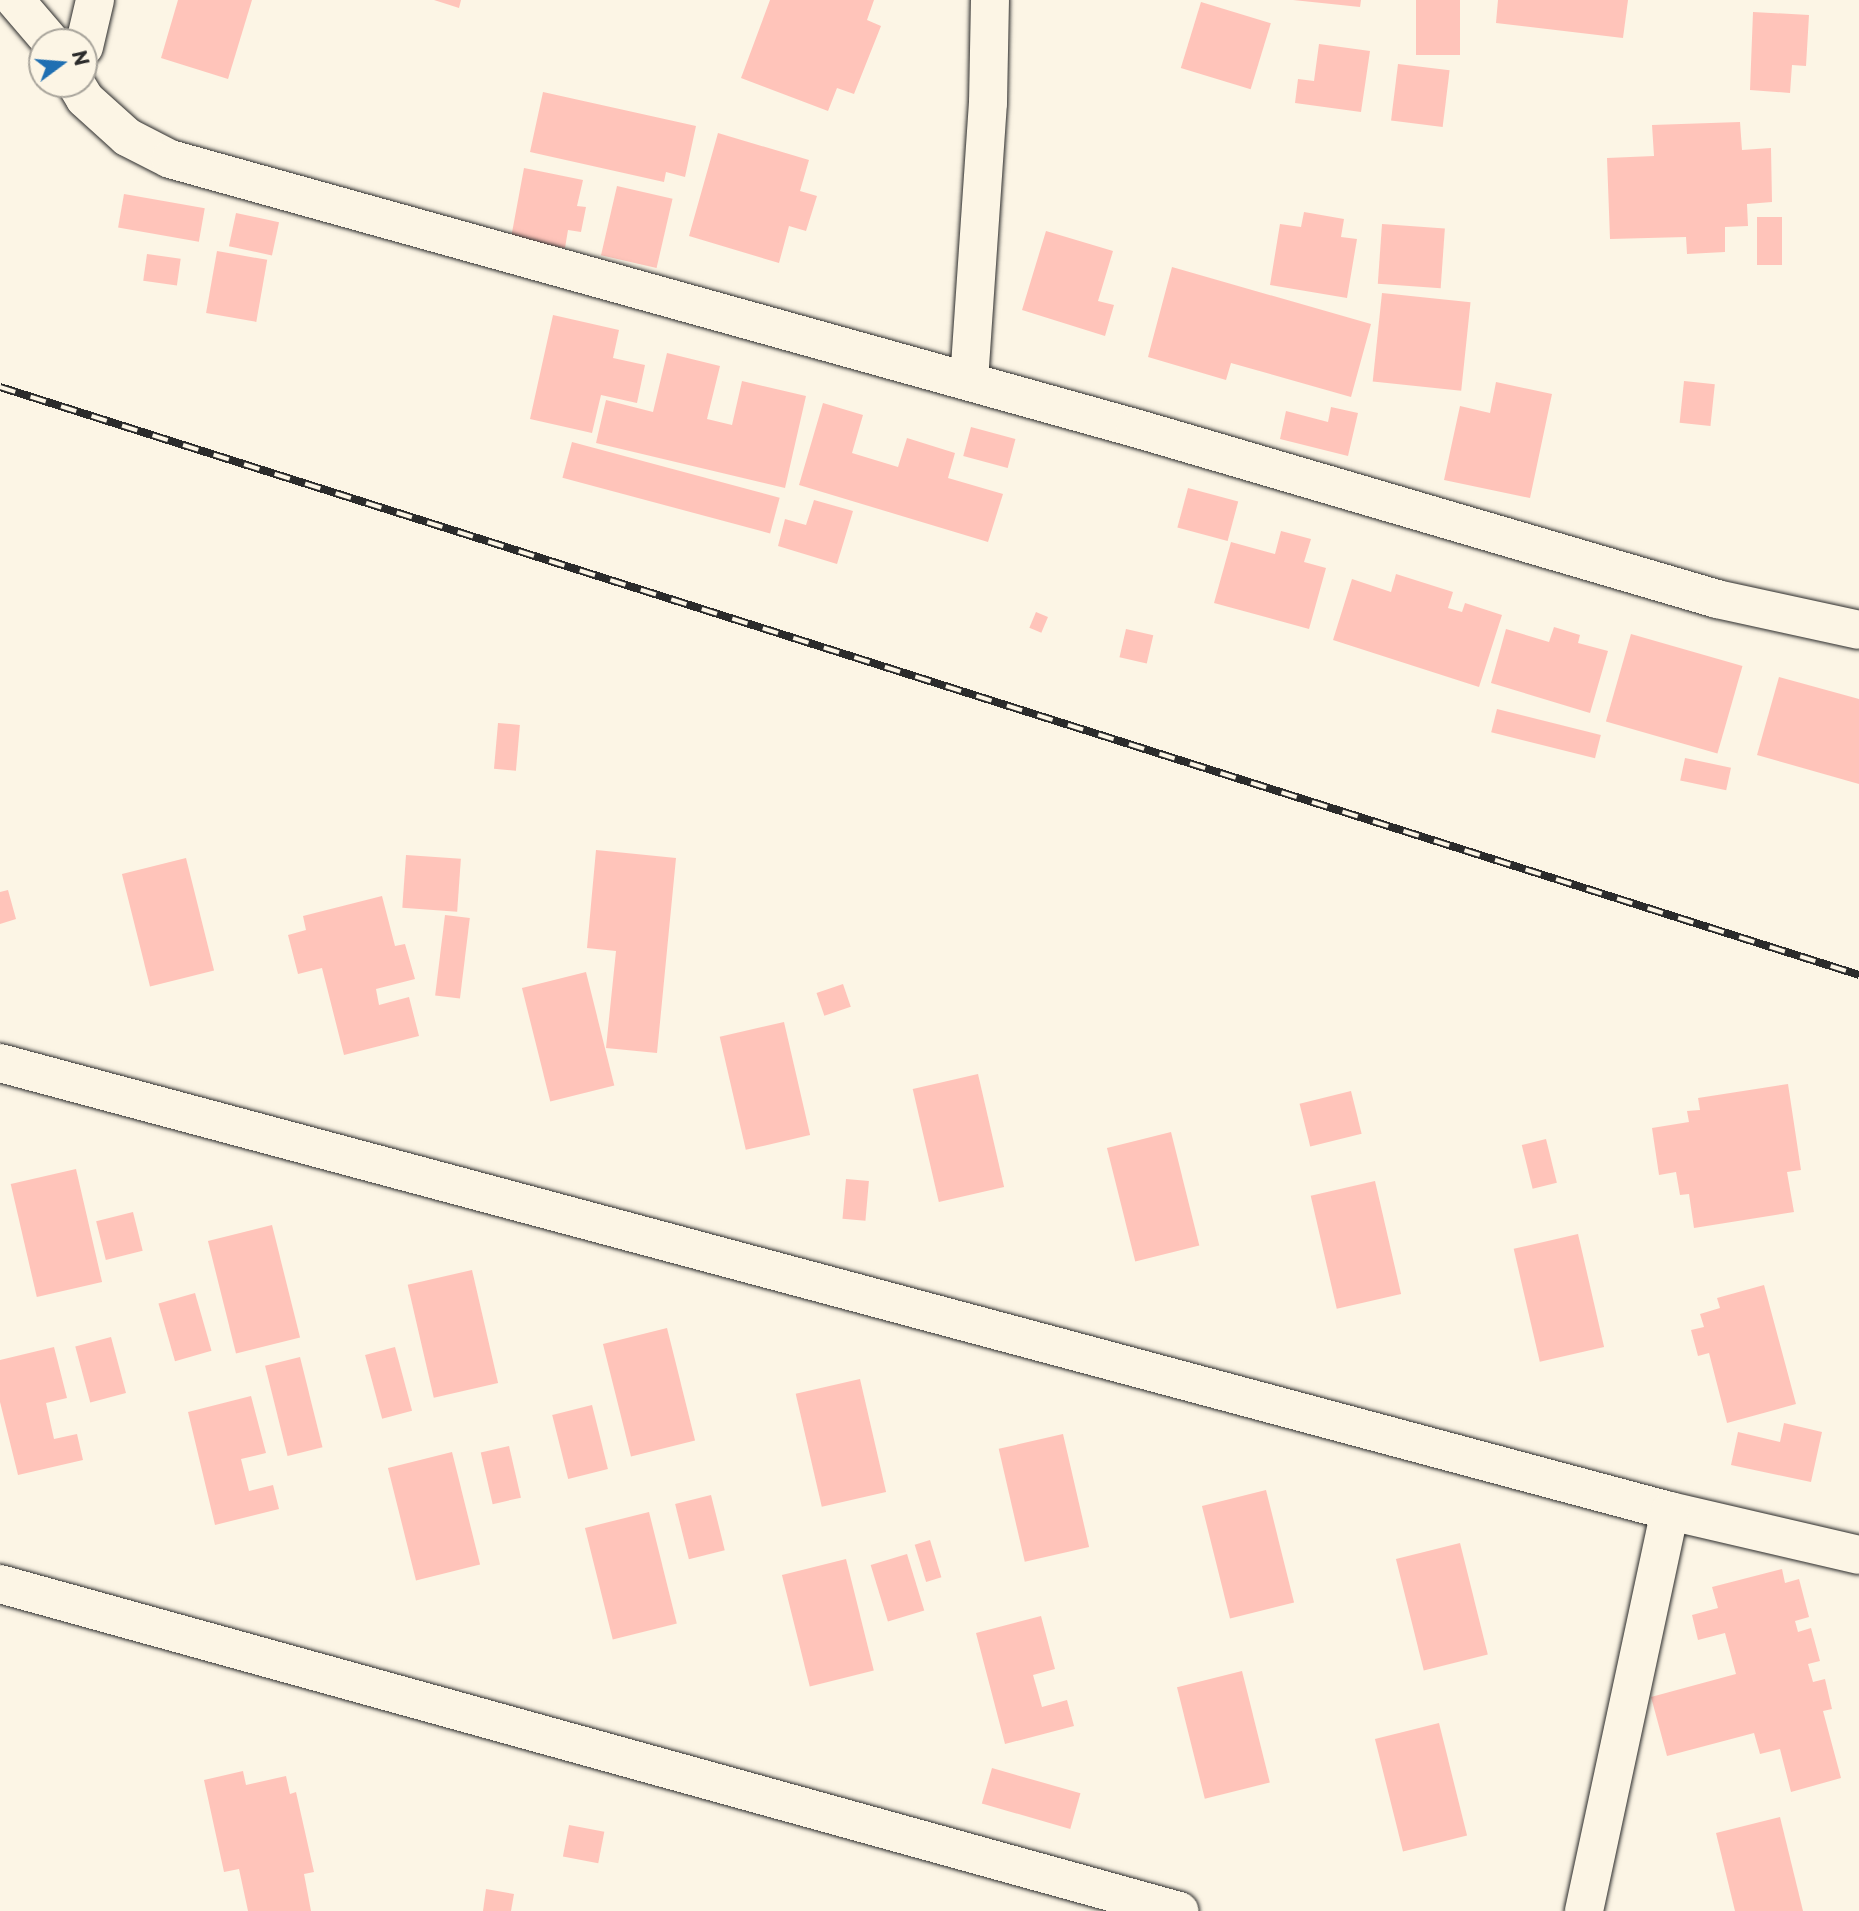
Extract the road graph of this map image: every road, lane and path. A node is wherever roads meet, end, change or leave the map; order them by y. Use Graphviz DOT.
graph roads {
  1 [pos="15,0"];
  2 [pos="95,0"];
  3 [pos="990,0"];
  4 [pos="39,28"];
  5 [pos="88,28"];
  6 [pos="84,98"];
  7 [pos="969,381"];
  8 [pos="1859,630"];
  9 [pos="0,1063"];
  10 [pos="1670,1511"];
  11 [pos="1859,1555"];
  12 [pos="0,1584"];
  13 [pos="1179,1911"];
  14 [pos="1584,1911"];
  1 -- 4 [label="street"];
  2 -- 5 [label="street"];
  3 -- 7 [label="street"];
  6 -- 7 [label="street"];
  7 -- 8 [label="street"];
  9 -- 10 [label="street"];
  10 -- 11 [label="street"];
  10 -- 14 [label="street"];
  12 -- 13 [label="street"];
}
